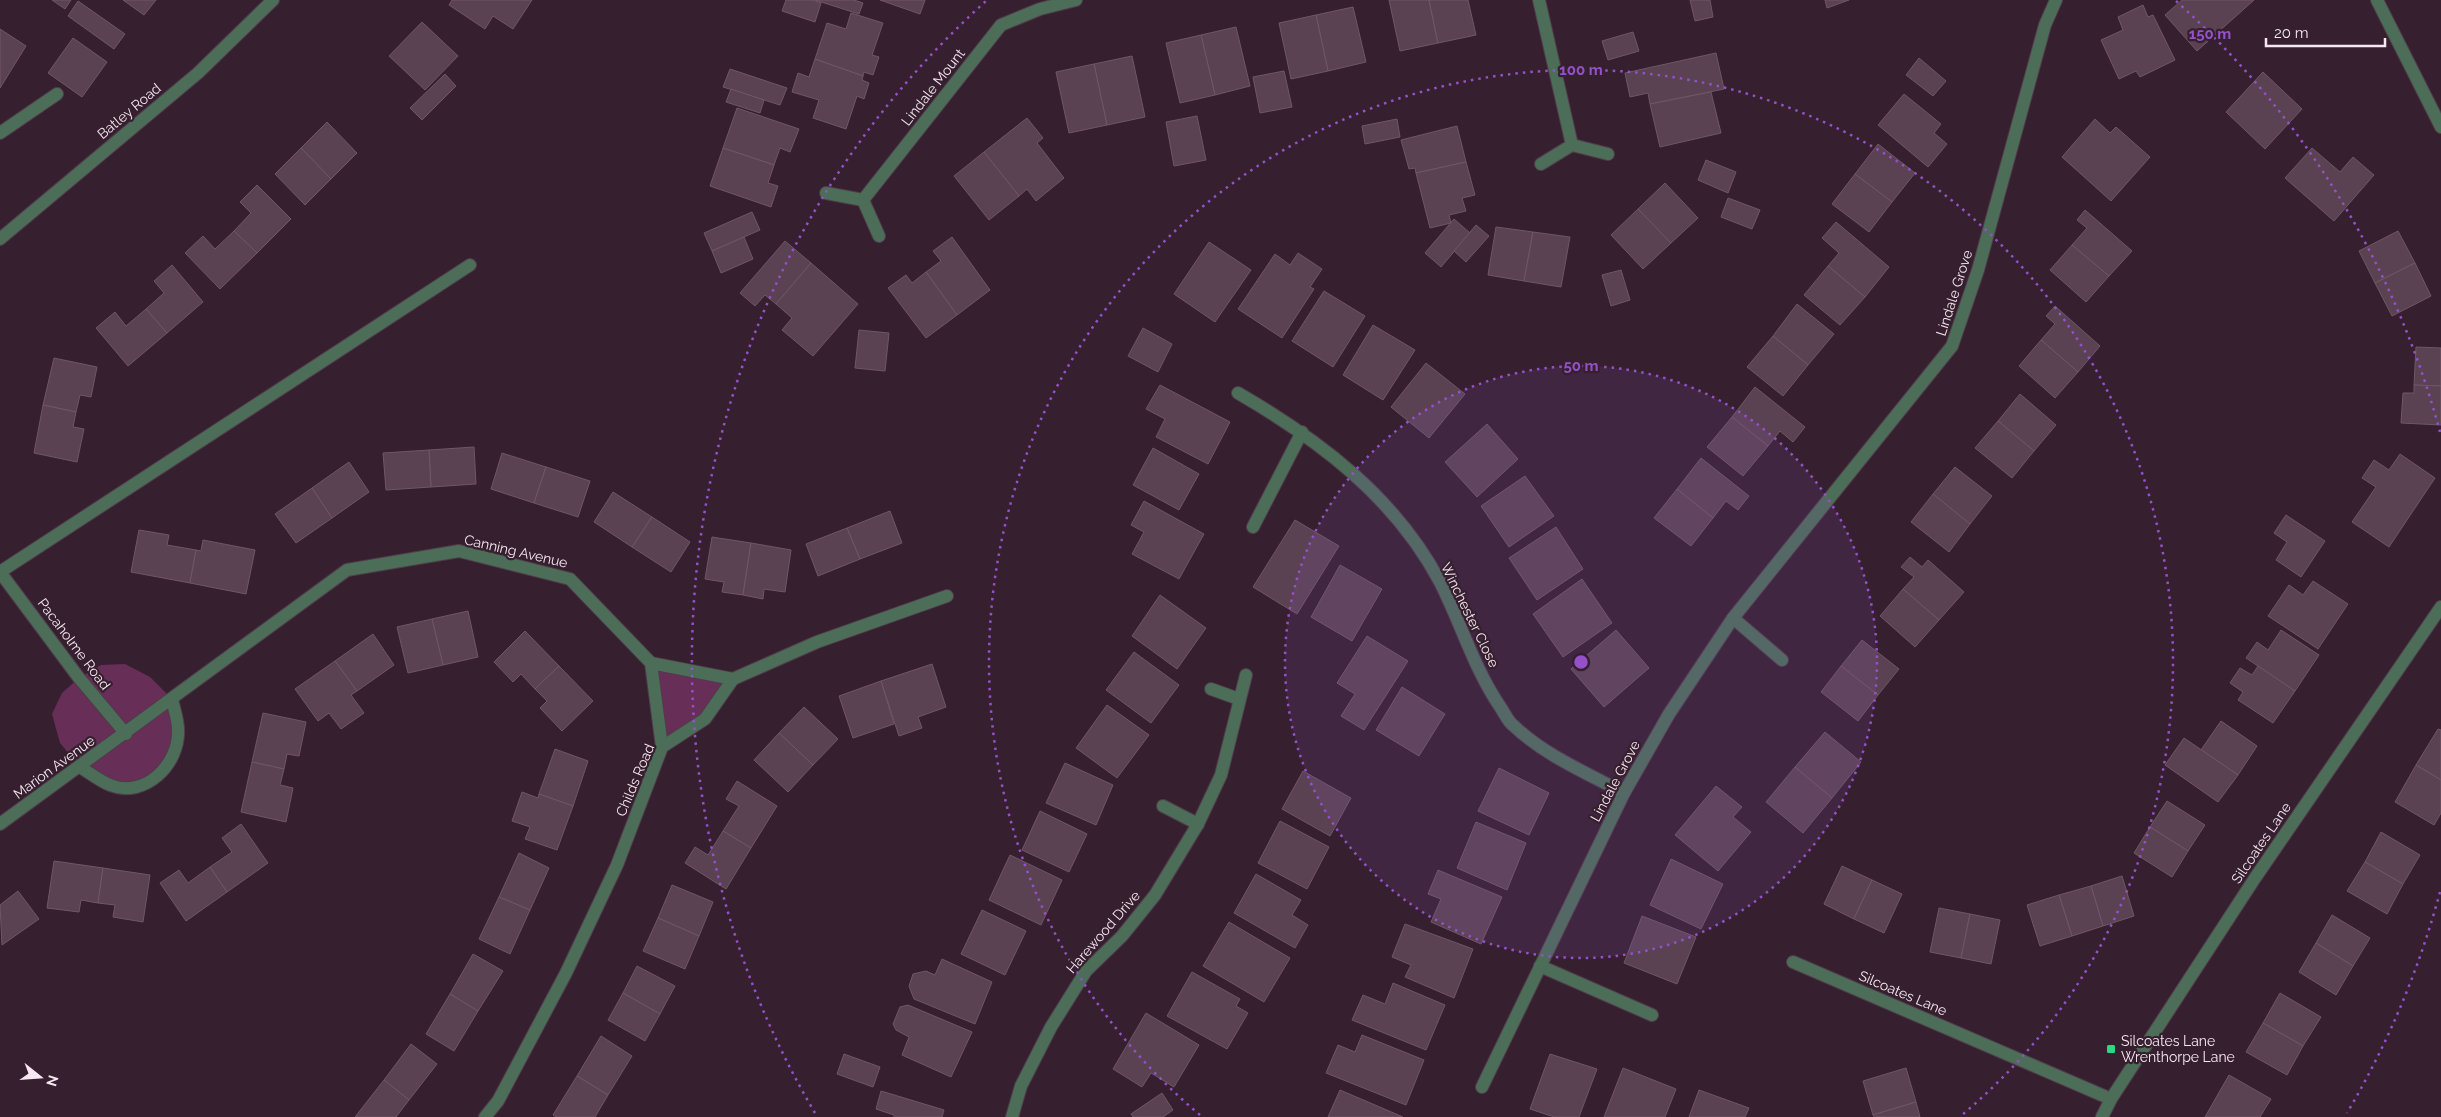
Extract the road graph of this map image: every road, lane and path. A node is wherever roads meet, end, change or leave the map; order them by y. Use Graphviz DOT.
graph roads {
  1 [pos="272,0"];
  2 [pos="1076,0"];
  3 [pos="1539,0"];
  4 [pos="2056,0"];
  5 [pos="2377,0"];
  6 [pos="1039,4"];
  7 [pos="57,94"];
  8 [pos="2441,127"];
  9 [pos="0,133"];
  10 [pos="1572,145"];
  11 [pos="1608,154"];
  12 [pos="1541,164"];
  13 [pos="826,192"];
  14 [pos="863,200"];
  15 [pos="879,236"];
  16 [pos="0,239"];
  17 [pos="470,265"];
  18 [pos="1238,392"];
  19 [pos="1302,432"];
  20 [pos="1253,527"];
  21 [pos="0,572"];
  22 [pos="947,596"];
  23 [pos="2441,607"];
  24 [pos="1733,618"];
  25 [pos="1782,660"];
  26 [pos="651,663"];
  27 [pos="1246,675"];
  28 [pos="733,679"];
  29 [pos="1211,689"];
  30 [pos="172,699"];
  31 [pos="1239,699"];
  32 [pos="126,734"];
  33 [pos="662,747"];
  34 [pos="80,767"];
  35 [pos="1624,793"];
  36 [pos="1162,806"];
  37 [pos="0,824"];
  38 [pos="1198,824"];
  39 [pos="1793,962"];
  40 [pos="1540,966"];
  41 [pos="1652,1015"];
  42 [pos="1482,1087"];
  43 [pos="2112,1099"];
  44 [pos="485,1117"];
  45 [pos="1012,1117"];
  46 [pos="2102,1117"];
  1 -- 16 [label="street, Batley Road"];
  2 -- 6 [label="street, Lindale Mount"];
  3 -- 10 [label="street"];
  4 -- 24 [label="street, Lindale Grove"];
  5 -- 8 [label="street"];
  6 -- 14 [label="street, Lindale Mount"];
  7 -- 9 [label="street"];
  10 -- 11 [label="street"];
  10 -- 12 [label="street"];
  13 -- 14 [label="street"];
  14 -- 15 [label="street"];
  17 -- 21 [label="street"];
  18 -- 19 [label="street, Winchester Close"];
  19 -- 20 [label="street"];
  19 -- 35 [label="street, Winchester Close"];
  21 -- 32 [label="street, Pacaholme Road"];
  22 -- 28 [label="street"];
  23 -- 43 [label="street, Silcoates Lane"];
  24 -- 25 [label="street"];
  24 -- 35 [label="street, Lindale Grove"];
  26 -- 28 [label="street"];
  26 -- 30 [label="street, Canning Avenue"];
  26 -- 33 [label="street"];
  27 -- 31 [label="street, Harewood Drive"];
  28 -- 33 [label="street, Childs Road"];
  29 -- 31 [label="street"];
  30 -- 32 [label="street, Canning Avenue"];
  30 -- 34 [label="street"];
  31 -- 38 [label="street, Harewood Drive"];
  32 -- 34 [label="street, Marion Avenue"];
  33 -- 44 [label="street, Childs Road"];
  34 -- 37 [label="street, Marion Avenue"];
  35 -- 40 [label="street, Lindale Grove"];
  36 -- 38 [label="street"];
  38 -- 45 [label="street, Harewood Drive"];
  39 -- 43 [label="street, Silcoates Lane"];
  40 -- 41 [label="street"];
  40 -- 42 [label="street, Lindale Grove"];
  43 -- 46 [label="street, Silcoates Lane"];
}
